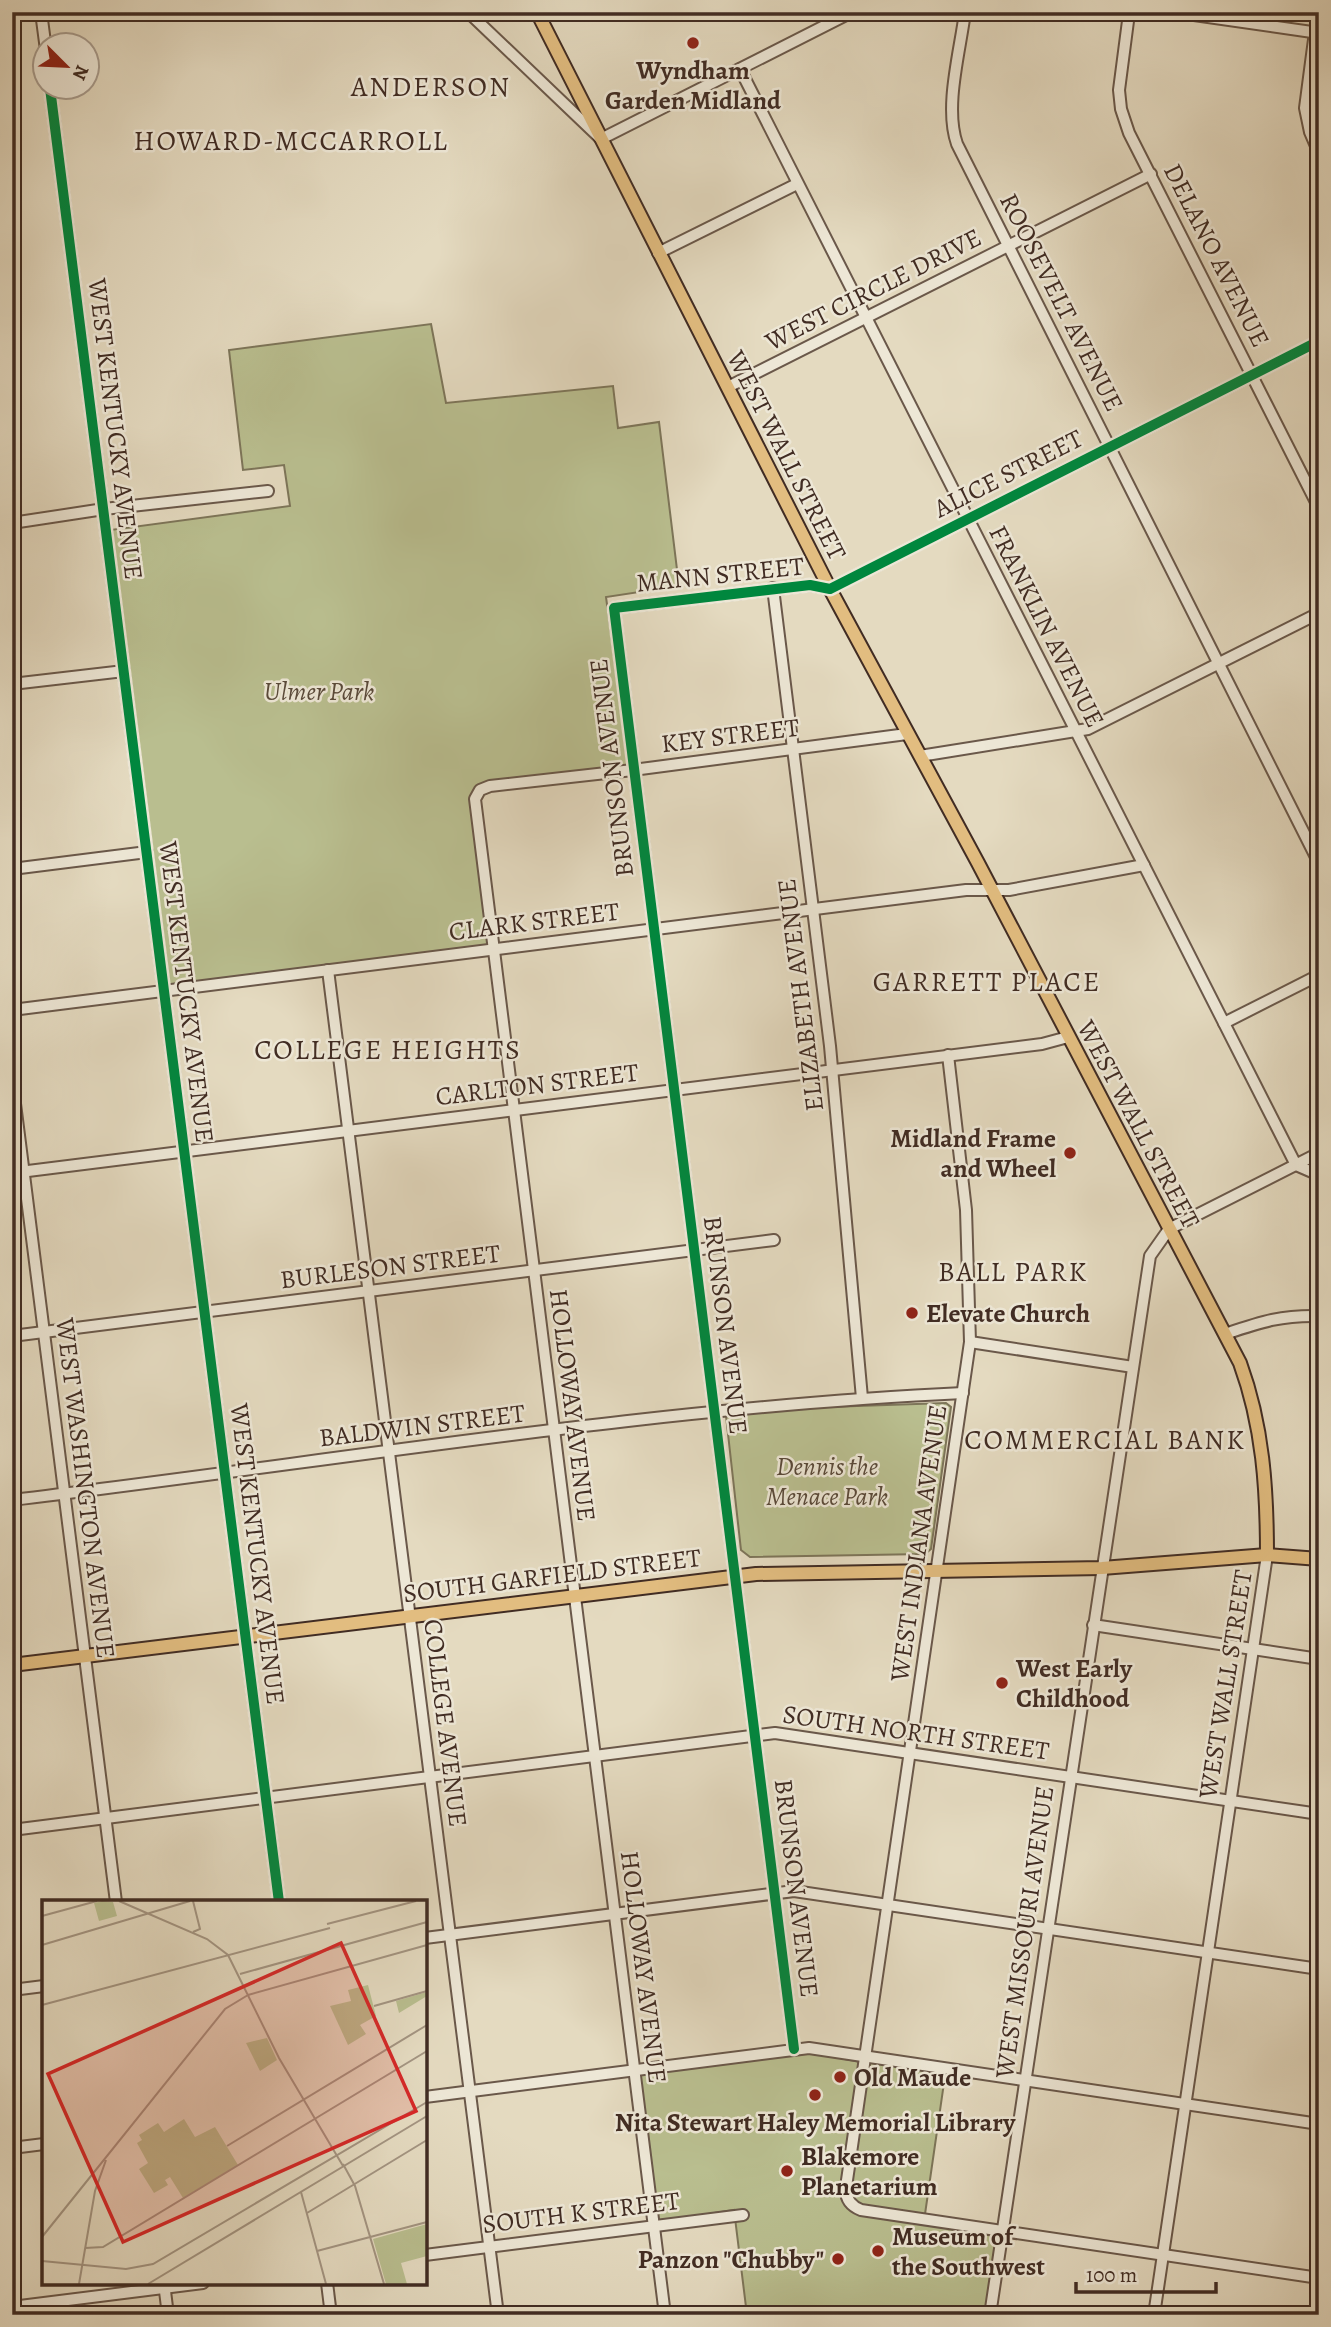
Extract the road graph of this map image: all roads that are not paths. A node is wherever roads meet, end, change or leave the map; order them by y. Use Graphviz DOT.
graph roads {
  1 [pos="41,12"];
  2 [pos="468,12"];
  3 [pos="537,12"];
  4 [pos="852,12"];
  5 [pos="965,12"];
  6 [pos="1127,12"];
  7 [pos="1173,12"];
  8 [pos="1251,18"];
  9 [pos="44,32"];
  10 [pos="1317,33"];
  11 [pos="740,69"];
  12 [pos="52,102"];
  13 [pos="601,139"];
  14 [pos="1319,153"];
  15 [pos="1151,174"];
  16 [pos="797,184"];
  17 [pos="1008,246"];
  18 [pos="658,253"];
  19 [pos="865,318"];
  20 [pos="1319,341"];
  21 [pos="1252,375"];
  22 [pos="728,387"];
  23 [pos="1109,447"];
  24 [pos="268,491"];
  25 [pos="1319,508"];
  26 [pos="104,509"];
  27 [pos="967,519"];
  28 [pos="12,523"];
  29 [pos="773,588"];
  30 [pos="830,589"];
  31 [pos="614,608"];
  32 [pos="1319,613"];
  33 [pos="1218,664"];
  34 [pos="124,671"];
  35 [pos="12,684"];
  36 [pos="1076,732"];
  37 [pos="907,734"];
  38 [pos="794,749"];
  39 [pos="920,756"];
  40 [pos="633,770"];
  41 [pos="477,793"];
  42 [pos="147,852"];
  43 [pos="1319,863"];
  44 [pos="1144,866"];
  45 [pos="12,869"];
  46 [pos="991,890"];
  47 [pos="813,909"];
  48 [pos="653,929"];
  49 [pos="493,949"];
  50 [pos="328,970"];
  51 [pos="1319,975"];
  52 [pos="164,990"];
  53 [pos="12,1010"];
  54 [pos="1224,1023"];
  55 [pos="1068,1037"];
  56 [pos="948,1055"];
  57 [pos="832,1070"];
  58 [pos="12,1080"];
  59 [pos="674,1090"];
  60 [pos="513,1110"];
  61 [pos="348,1131"];
  62 [pos="184,1152"];
  63 [pos="1319,1153"];
  64 [pos="1297,1165"];
  65 [pos="18,1172"];
  66 [pos="1319,1175"];
  67 [pos="1169,1229"];
  68 [pos="774,1240"];
  69 [pos="694,1251"];
  70 [pos="533,1271"];
  71 [pos="369,1291"];
  72 [pos="204,1312"];
  73 [pos="1319,1316"];
  74 [pos="44,1332"];
  75 [pos="1225,1334"];
  76 [pos="12,1336"];
  77 [pos="970,1342"];
  78 [pos="1133,1367"];
  79 [pos="963,1393"];
  80 [pos="862,1398"];
  81 [pos="714,1411"];
  82 [pos="554,1431"];
  83 [pos="389,1452"];
  84 [pos="225,1472"];
  85 [pos="64,1494"];
  86 [pos="12,1500"];
  87 [pos="1267,1555"];
  88 [pos="1319,1559"];
  89 [pos="1102,1568"];
  90 [pos="937,1571"];
  91 [pos="735,1576"];
  92 [pos="574,1595"];
  93 [pos="409,1615"];
  94 [pos="1093,1625"];
  95 [pos="245,1636"];
  96 [pos="1253,1650"];
  97 [pos="85,1656"];
  98 [pos="1319,1659"];
  99 [pos="12,1665"];
  100 [pos="755,1736"];
  101 [pos="910,1753"];
  102 [pos="594,1757"];
  103 [pos="430,1777"];
  104 [pos="1070,1777"];
  105 [pos="266,1799"];
  106 [pos="1230,1801"];
  107 [pos="1319,1814"];
  108 [pos="106,1819"];
  109 [pos="12,1830"];
  110 [pos="774,1894"];
  111 [pos="116,1900"];
  112 [pos="279,1900"];
  113 [pos="888,1905"];
  114 [pos="615,1914"];
  115 [pos="1047,1929"];
  116 [pos="450,1935"];
  117 [pos="427,1938"];
  118 [pos="1208,1952"];
  119 [pos="1319,1969"];
  120 [pos="42,1986"];
  121 [pos="12,1990"];
  122 [pos="794,2049"];
  123 [pos="865,2057"];
  124 [pos="634,2070"];
  125 [pos="1025,2080"];
  126 [pos="469,2091"];
  127 [pos="427,2097"];
  128 [pos="1185,2104"];
  129 [pos="1319,2124"];
  130 [pos="42,2144"];
  131 [pos="12,2148"];
  132 [pos="743,2215"];
  133 [pos="654,2226"];
  134 [pos="1003,2231"];
  135 [pos="489,2247"];
  136 [pos="427,2255"];
  137 [pos="1163,2255"];
  138 [pos="1319,2278"];
  139 [pos="327,2285"];
  140 [pos="164,2286"];
  141 [pos="12,2300"];
  142 [pos="13,2306"];
  143 [pos="1319,2307"];
  144 [pos="14,2315"];
  145 [pos="168,2315"];
  146 [pos="331,2315"];
  147 [pos="498,2315"];
  148 [pos="665,2315"];
  149 [pos="990,2315"];
  150 [pos="1154,2315"];
  151 [pos="1318,2315"];
  1 -- 9 [label="street"];
  2 -- 13 [label="street"];
  3 -- 13 [label="main road, WEST WALL STREET"];
  4 -- 11 [label="street"];
  5 -- 17 [label="street, ROOSEVELT AVENUE"];
  6 -- 15 [label="street, DELANO AVENUE"];
  7 -- 8 [label="street"];
  8 -- 10 [label="street"];
  10 -- 14 [label="street"];
  11 -- 13 [label="street"];
  11 -- 16 [label="street, FRANKLIN AVENUE"];
  12 -- 26 [label="street, WEST KENTUCKY AVENUE"];
  13 -- 18 [label="main road, WEST WALL STREET"];
  15 -- 17 [label="street, WEST CIRCLE DRIVE"];
  15 -- 21 [label="street, DELANO AVENUE"];
  16 -- 18 [label="street"];
  16 -- 19 [label="street, FRANKLIN AVENUE"];
  17 -- 19 [label="street, WEST CIRCLE DRIVE"];
  17 -- 23 [label="street, ROOSEVELT AVENUE"];
  18 -- 22 [label="main road, WEST WALL STREET"];
  19 -- 22 [label="street, WEST CIRCLE DRIVE"];
  19 -- 27 [label="street, FRANKLIN AVENUE"];
  20 -- 21 [label="street, ALICE STREET"];
  21 -- 23 [label="street, ALICE STREET"];
  21 -- 25 [label="street, DELANO AVENUE"];
  22 -- 30 [label="main road, WEST WALL STREET"];
  23 -- 27 [label="street, ALICE STREET"];
  23 -- 33 [label="street, ROOSEVELT AVENUE"];
  24 -- 26 [label="street"];
  26 -- 28 [label="street"];
  26 -- 34 [label="street, WEST KENTUCKY AVENUE"];
  27 -- 30 [label="street, ALICE STREET"];
  27 -- 36 [label="street, FRANKLIN AVENUE"];
  29 -- 30 [label="street, MANN STREET"];
  29 -- 31 [label="street, MANN STREET"];
  29 -- 38 [label="street, ELIZABETH AVENUE"];
  30 -- 37 [label="main road, WEST WALL STREET"];
  31 -- 40 [label="street, BRUNSON AVENUE"];
  32 -- 33 [label="street"];
  33 -- 36 [label="street"];
  33 -- 43 [label="street, ROOSEVELT AVENUE"];
  34 -- 35 [label="street"];
  34 -- 42 [label="street, WEST KENTUCKY AVENUE"];
  36 -- 39 [label="street"];
  36 -- 44 [label="street, FRANKLIN AVENUE"];
  37 -- 38 [label="street, KEY STREET"];
  37 -- 39 [label="main road, WEST WALL STREET"];
  38 -- 40 [label="street, KEY STREET"];
  38 -- 47 [label="street, ELIZABETH AVENUE"];
  39 -- 46 [label="main road, WEST WALL STREET"];
  40 -- 41 [label="street, KEY STREET"];
  40 -- 48 [label="street, BRUNSON AVENUE"];
  41 -- 49 [label="street, HOLLOWAY AVENUE"];
  42 -- 45 [label="street"];
  42 -- 52 [label="street, WEST KENTUCKY AVENUE"];
  44 -- 46 [label="street, CLARK STREET"];
  44 -- 54 [label="street, FRANKLIN AVENUE"];
  46 -- 47 [label="street, CLARK STREET"];
  46 -- 55 [label="main road, WEST WALL STREET"];
  47 -- 48 [label="street, CLARK STREET"];
  47 -- 57 [label="street, ELIZABETH AVENUE"];
  48 -- 49 [label="street, CLARK STREET"];
  48 -- 59 [label="street, BRUNSON AVENUE"];
  49 -- 50 [label="street, CLARK STREET"];
  49 -- 60 [label="street, HOLLOWAY AVENUE"];
  50 -- 52 [label="street, CLARK STREET"];
  50 -- 61 [label="street, COLLEGE AVENUE"];
  51 -- 54 [label="street"];
  52 -- 53 [label="street, CLARK STREET"];
  52 -- 62 [label="street, WEST KENTUCKY AVENUE"];
  54 -- 64 [label="street, FRANKLIN AVENUE"];
  55 -- 56 [label="street, CARLTON STREET"];
  55 -- 67 [label="main road, WEST WALL STREET"];
  56 -- 57 [label="street, CARLTON STREET"];
  56 -- 77 [label="street, WEST INDIANA AVENUE"];
  57 -- 59 [label="street, CARLTON STREET"];
  57 -- 80 [label="street, ELIZABETH AVENUE"];
  58 -- 65 [label="street, WEST WASHINGTON AVENUE"];
  59 -- 60 [label="street, CARLTON STREET"];
  59 -- 69 [label="street, BRUNSON AVENUE"];
  60 -- 61 [label="street, CARLTON STREET"];
  60 -- 70 [label="street, HOLLOWAY AVENUE"];
  61 -- 62 [label="street, CARLTON STREET"];
  61 -- 71 [label="street, COLLEGE AVENUE"];
  62 -- 65 [label="street, CARLTON STREET"];
  62 -- 72 [label="street, WEST KENTUCKY AVENUE"];
  63 -- 64 [label="street"];
  64 -- 66 [label="street"];
  64 -- 67 [label="street"];
  65 -- 74 [label="street, WEST WASHINGTON AVENUE"];
  67 -- 75 [label="main road, WEST WALL STREET"];
  67 -- 78 [label="street, WEST MISSOURI AVENUE"];
  68 -- 69 [label="street, BURLESON STREET"];
  69 -- 70 [label="street, BURLESON STREET"];
  69 -- 81 [label="street, BRUNSON AVENUE"];
  70 -- 71 [label="street, BURLESON STREET"];
  70 -- 82 [label="street, HOLLOWAY AVENUE"];
  71 -- 72 [label="street, BURLESON STREET"];
  71 -- 83 [label="street, COLLEGE AVENUE"];
  72 -- 74 [label="street, BURLESON STREET"];
  72 -- 84 [label="street, WEST KENTUCKY AVENUE"];
  73 -- 75 [label="street"];
  74 -- 76 [label="street, BURLESON STREET"];
  74 -- 85 [label="street, WEST WASHINGTON AVENUE"];
  75 -- 87 [label="main road, WEST WALL STREET"];
  77 -- 78 [label="street"];
  77 -- 79 [label="street, WEST INDIANA AVENUE"];
  78 -- 89 [label="street, WEST MISSOURI AVENUE"];
  79 -- 80 [label="street, BALDWIN STREET"];
  79 -- 90 [label="street, WEST INDIANA AVENUE"];
  80 -- 81 [label="street, BALDWIN STREET"];
  81 -- 82 [label="street, BALDWIN STREET"];
  81 -- 91 [label="street, BRUNSON AVENUE"];
  82 -- 83 [label="street, BALDWIN STREET"];
  82 -- 92 [label="street, HOLLOWAY AVENUE"];
  83 -- 84 [label="street, BALDWIN STREET"];
  83 -- 93 [label="street, COLLEGE AVENUE"];
  84 -- 85 [label="street, BALDWIN STREET"];
  84 -- 95 [label="street, WEST KENTUCKY AVENUE"];
  85 -- 86 [label="street, BALDWIN STREET"];
  85 -- 97 [label="street, WEST WASHINGTON AVENUE"];
  87 -- 88 [label="main road, SOUTH GARFIELD STREET"];
  87 -- 89 [label="main road, SOUTH GARFIELD STREET"];
  87 -- 96 [label="street, WEST WALL STREET"];
  89 -- 90 [label="main road, SOUTH GARFIELD STREET"];
  89 -- 94 [label="street, WEST MISSOURI AVENUE"];
  90 -- 91 [label="main road, SOUTH GARFIELD STREET"];
  90 -- 101 [label="street, WEST INDIANA AVENUE"];
  91 -- 92 [label="main road, SOUTH GARFIELD STREET"];
  91 -- 100 [label="street, BRUNSON AVENUE"];
  92 -- 93 [label="main road, SOUTH GARFIELD STREET"];
  92 -- 102 [label="street, HOLLOWAY AVENUE"];
  93 -- 95 [label="main road, SOUTH GARFIELD STREET"];
  93 -- 103 [label="street, COLLEGE AVENUE"];
  94 -- 96 [label="street"];
  94 -- 104 [label="street, WEST MISSOURI AVENUE"];
  95 -- 97 [label="main road, SOUTH GARFIELD STREET"];
  95 -- 105 [label="street, WEST KENTUCKY AVENUE"];
  96 -- 98 [label="street"];
  96 -- 106 [label="street, WEST WALL STREET"];
  97 -- 99 [label="main road, SOUTH GARFIELD STREET"];
  97 -- 108 [label="street, WEST WASHINGTON AVENUE"];
  100 -- 101 [label="street, SOUTH NORTH STREET"];
  100 -- 102 [label="street, SOUTH NORTH STREET"];
  100 -- 110 [label="street, BRUNSON AVENUE"];
  101 -- 104 [label="street, SOUTH NORTH STREET"];
  101 -- 113 [label="street, WEST INDIANA AVENUE"];
  102 -- 103 [label="street, SOUTH NORTH STREET"];
  102 -- 114 [label="street, HOLLOWAY AVENUE"];
  103 -- 105 [label="street, SOUTH NORTH STREET"];
  103 -- 116 [label="street, COLLEGE AVENUE"];
  104 -- 106 [label="street, SOUTH NORTH STREET"];
  104 -- 115 [label="street, WEST MISSOURI AVENUE"];
  105 -- 108 [label="street, SOUTH NORTH STREET"];
  105 -- 112 [label="street, WEST KENTUCKY AVENUE"];
  106 -- 107 [label="street, SOUTH NORTH STREET"];
  106 -- 118 [label="street, WEST WALL STREET"];
  108 -- 109 [label="street, SOUTH NORTH STREET"];
  108 -- 111 [label="street, WEST WASHINGTON AVENUE"];
  110 -- 113 [label="street"];
  110 -- 114 [label="street"];
  110 -- 122 [label="street, BRUNSON AVENUE"];
  113 -- 115 [label="street"];
  113 -- 123 [label="street, WEST INDIANA AVENUE"];
  114 -- 116 [label="street"];
  114 -- 124 [label="street, HOLLOWAY AVENUE"];
  115 -- 118 [label="street"];
  115 -- 125 [label="street, WEST MISSOURI AVENUE"];
  116 -- 117 [label="street"];
  116 -- 126 [label="street, COLLEGE AVENUE"];
  118 -- 119 [label="street"];
  118 -- 128 [label="street, WEST WALL STREET"];
  120 -- 121 [label="street"];
  122 -- 123 [label="street"];
  122 -- 124 [label="street"];
  123 -- 125 [label="street"];
  123 -- 134 [label="street, WEST INDIANA AVENUE"];
  124 -- 126 [label="street"];
  124 -- 133 [label="street, HOLLOWAY AVENUE"];
  125 -- 128 [label="street"];
  125 -- 134 [label="street, WEST MISSOURI AVENUE"];
  126 -- 127 [label="street"];
  126 -- 135 [label="street, COLLEGE AVENUE"];
  128 -- 129 [label="street"];
  128 -- 137 [label="street, WEST WALL STREET"];
  130 -- 131 [label="street"];
  132 -- 133 [label="street, SOUTH K STREET"];
  133 -- 135 [label="street, SOUTH K STREET"];
  133 -- 148 [label="street, HOLLOWAY AVENUE"];
  134 -- 137 [label="street"];
  134 -- 149 [label="street, WEST MISSOURI AVENUE"];
  135 -- 136 [label="street, SOUTH K STREET"];
  135 -- 147 [label="street, COLLEGE AVENUE"];
  137 -- 138 [label="street"];
  137 -- 150 [label="street, WEST WALL STREET"];
  139 -- 146 [label="street"];
  140 -- 142 [label="street"];
  140 -- 145 [label="street"];
  141 -- 142 [label="main road"];
  142 -- 144 [label="main road"];
  143 -- 151 [label="main road"];
}
